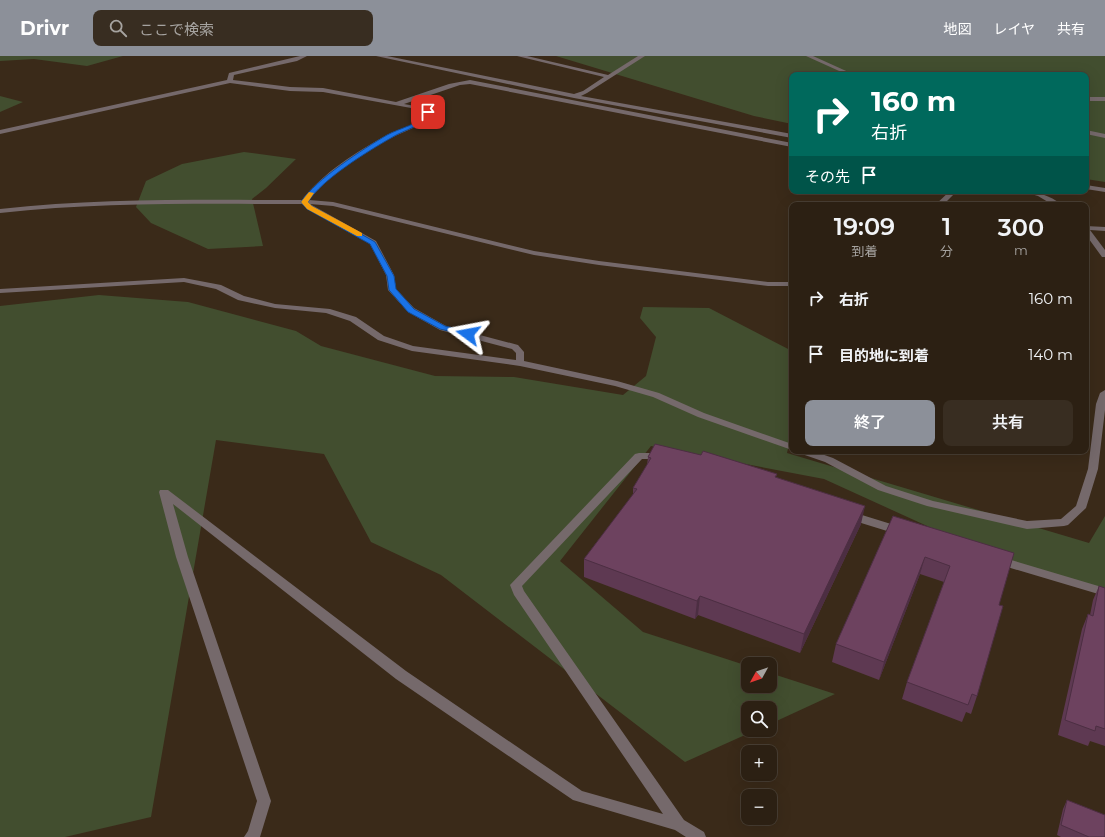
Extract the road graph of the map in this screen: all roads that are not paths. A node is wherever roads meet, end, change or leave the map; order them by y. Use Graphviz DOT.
graph roads {
  1 [pos="304,56"];
  2 [pos="379,56"];
  3 [pos="520,56"];
  4 [pos="629,56"];
  5 [pos="642,56"];
  6 [pos="809,56"];
  7 [pos="845,72"];
  8 [pos="600,75"];
  9 [pos="609,77"];
  10 [pos="230,81"];
  11 [pos="574,96"];
  12 [pos="1089,99"];
  13 [pos="1105,99"];
  14 [pos="396,104"];
  15 [pos="0,132"];
  16 [pos="1089,133"];
  17 [pos="789,135"];
  18 [pos="1105,136"];
  19 [pos="789,145"];
  20 [pos="1089,187"];
  21 [pos="1105,190"];
  22 [pos="951,194"];
  23 [pos="1036,194"];
  24 [pos="304,202"];
  25 [pos="942,202"];
  26 [pos="1053,202"];
  27 [pos="0,211"];
  28 [pos="1089,229"];
  29 [pos="1105,230"];
  30 [pos="1089,233"];
  31 [pos="1105,255"];
  32 [pos="789,284"];
  33 [pos="0,291"];
  34 [pos="520,363"];
  35 [pos="1105,393"];
  36 [pos="789,446"];
  37 [pos="812,454"];
  38 [pos="676,457"];
  39 [pos="839,510"];
  40 [pos="914,535"];
  41 [pos="990,558"];
  42 [pos="1105,592"];
  43 [pos="679,825"];
  44 [pos="251,837"];
  45 [pos="699,837"];
  1 -- 10 [label="street"];
  2 -- 11 [label="street"];
  3 -- 8 [label="street"];
  4 -- 8 [label="street"];
  5 -- 9 [label="street"];
  6 -- 7 [label="street"];
  8 -- 9 [label="street"];
  8 -- 11 [label="street"];
  9 -- 11 [label="street"];
  10 -- 14 [label="street"];
  10 -- 15 [label="street"];
  11 -- 17 [label="street"];
  12 -- 13 [label="street"];
  14 -- 19 [label="street"];
  14 -- 24 [label="street"];
  16 -- 18 [label="street"];
  20 -- 21 [label="street"];
  22 -- 25 [label="street"];
  23 -- 26 [label="street"];
  24 -- 27 [label="street"];
  24 -- 32 [label="street"];
  24 -- 34 [label="street"];
  28 -- 29 [label="street"];
  30 -- 31 [label="street"];
  33 -- 34 [label="street"];
  34 -- 36 [label="street"];
  35 -- 37 [label="street"];
  38 -- 43 [label="street"];
  39 -- 40 [label="street"];
  41 -- 42 [label="street"];
  43 -- 44 [label="street"];
  43 -- 45 [label="street"];
}
